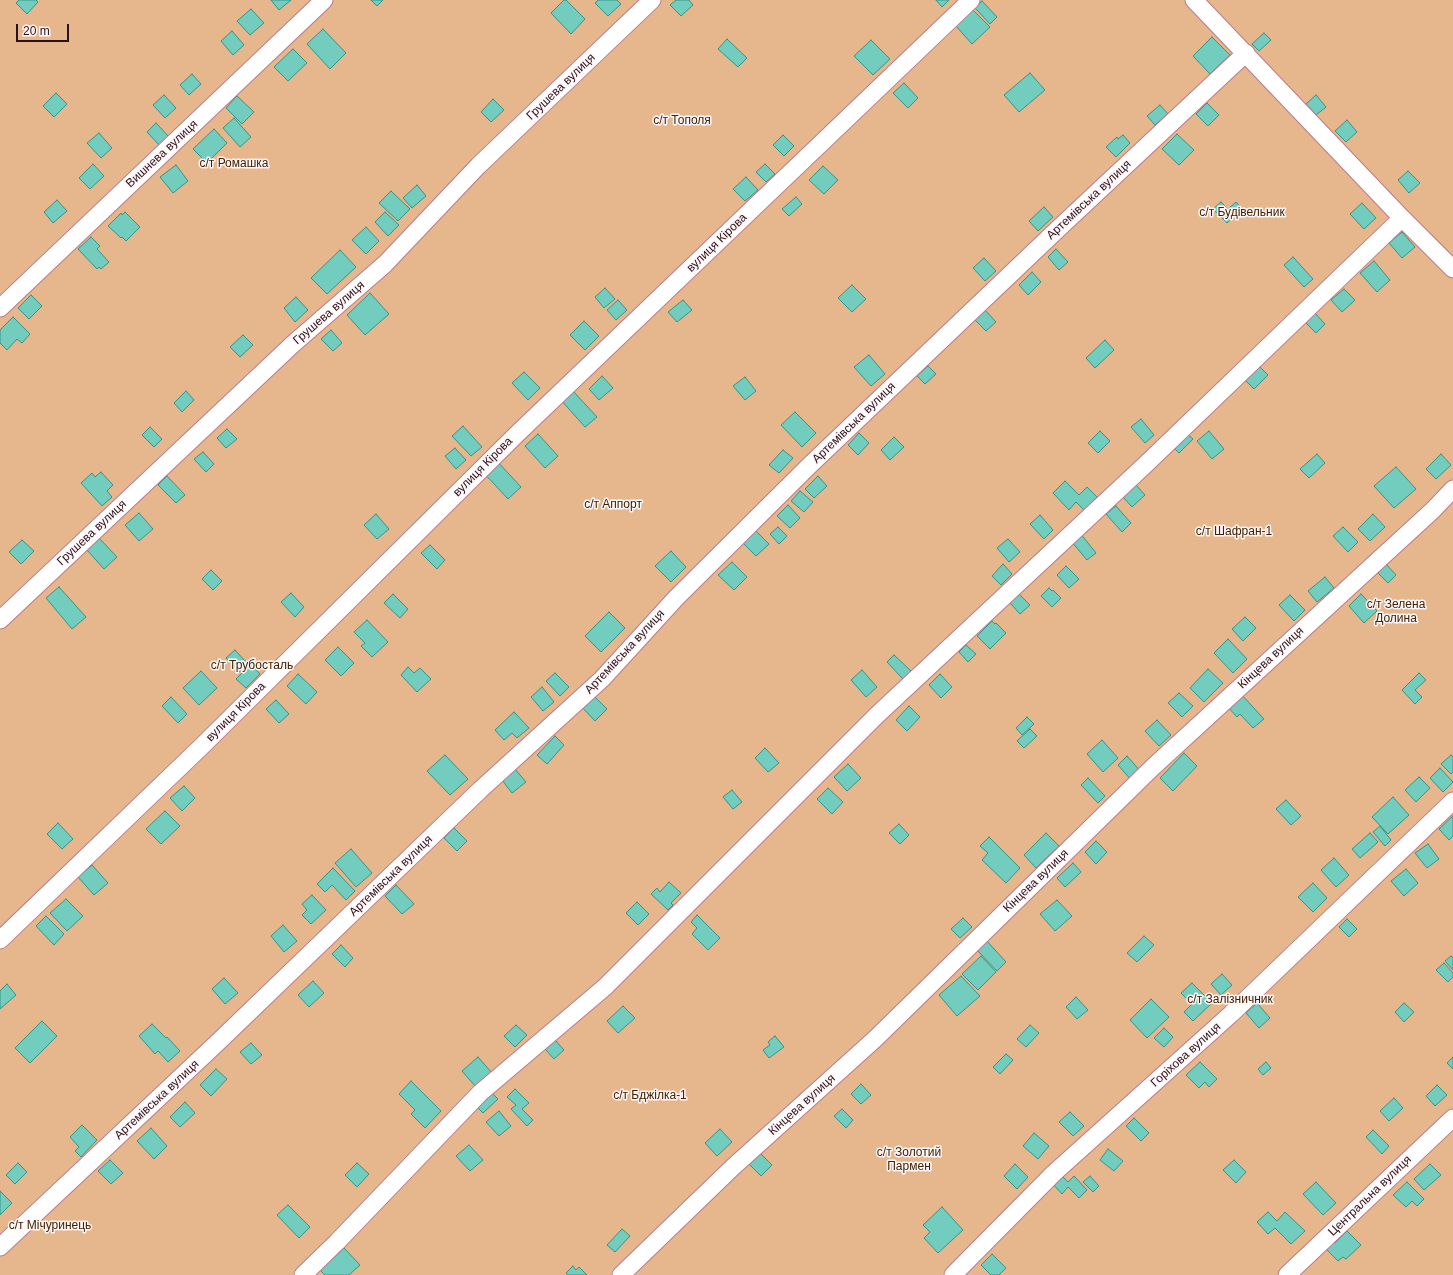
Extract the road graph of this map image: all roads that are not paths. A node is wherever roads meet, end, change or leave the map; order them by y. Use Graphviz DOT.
graph roads {
  1 [pos="324,0"];
  2 [pos="652,0"];
  3 [pos="971,0"];
  4 [pos="1194,0"];
  5 [pos="1246,52"];
  6 [pos="1402,218"];
  7 [pos="1453,269"];
  8 [pos="0,308"];
  9 [pos="1453,489"];
  10 [pos="0,620"];
  11 [pos="1453,801"];
  12 [pos="0,940"];
  13 [pos="1453,1118"];
  14 [pos="0,1247"];
  15 [pos="303,1275"];
  16 [pos="621,1275"];
  17 [pos="953,1275"];
  18 [pos="1287,1275"];
  1 -- 8 [label="street, Вишнева вулиця"];
  2 -- 10 [label="street, Грушева вулиця"];
  3 -- 12 [label="street, вулиця Кірова"];
  4 -- 5 [label="street"];
  5 -- 6 [label="street"];
  5 -- 14 [label="street, Артемівська вулиця"];
  6 -- 7 [label="street"];
  6 -- 15 [label="street"];
  9 -- 16 [label="street, Кінцева вулиця"];
  11 -- 17 [label="street, Горіхова вулиця"];
  13 -- 18 [label="street, Центральна вулиця"];
}
